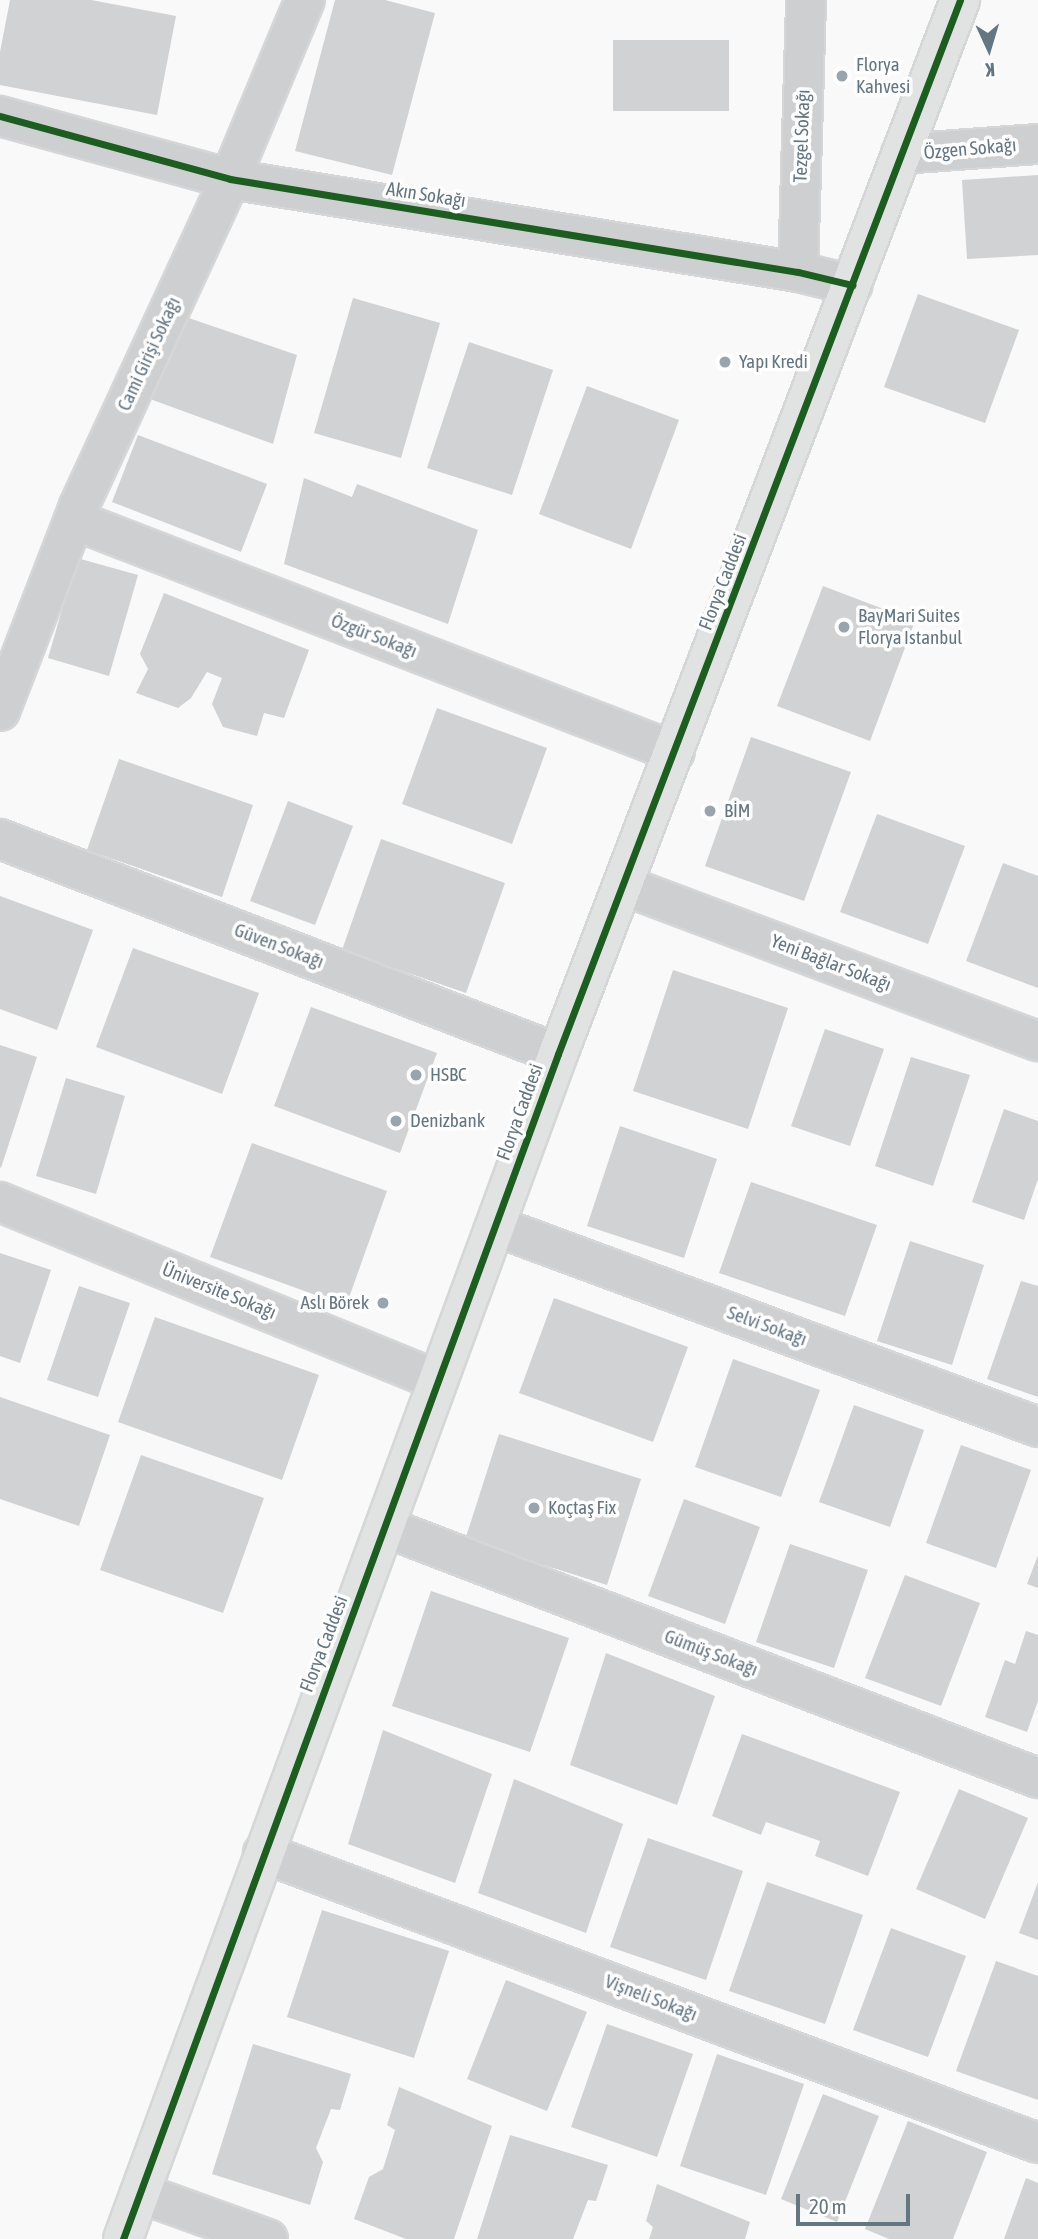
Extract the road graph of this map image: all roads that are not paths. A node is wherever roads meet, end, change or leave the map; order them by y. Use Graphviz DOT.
graph roads {
  1 [pos="305,0"];
  2 [pos="806,0"];
  3 [pos="960,0"];
  4 [pos="0,116"];
  5 [pos="1038,144"];
  6 [pos="901,154"];
  7 [pos="230,179"];
  8 [pos="798,272"];
  9 [pos="852,285"];
  10 [pos="74,520"];
  11 [pos="0,711"];
  12 [pos="675,752"];
  13 [pos="0,839"];
  14 [pos="625,886"];
  15 [pos="1038,1041"];
  16 [pos="558,1054"];
  17 [pos="0,1202"];
  18 [pos="495,1226"];
  19 [pos="438,1381"];
  20 [pos="1038,1427"];
  21 [pos="384,1527"];
  22 [pos="1038,1778"];
  23 [pos="263,1853"];
  24 [pos="1038,2143"];
  25 [pos="140,2193"];
  26 [pos="122,2239"];
  27 [pos="268,2239"];
  1 -- 7 [label="street, Cami Girişi Sokağı"];
  2 -- 8 [label="street, Tezgel Sokağı"];
  3 -- 6 [label="main road, Florya Caddesi"];
  4 -- 7 [label="street, Akın Sokağı"];
  5 -- 6 [label="street, Özgen Sokağı"];
  6 -- 9 [label="main road, Florya Caddesi"];
  7 -- 8 [label="street, Akın Sokağı"];
  7 -- 10 [label="street, Cami Girişi Sokağı"];
  8 -- 9 [label="street, Akın Sokağı"];
  9 -- 12 [label="main road, Florya Caddesi"];
  10 -- 11 [label="street, Cami Girişi Sokağı"];
  10 -- 12 [label="street, Özgür Sokağı"];
  12 -- 14 [label="main road, Florya Caddesi"];
  13 -- 16 [label="street, Güven Sokağı"];
  14 -- 15 [label="street, Yeni Bağlar Sokağı"];
  14 -- 16 [label="main road, Florya Caddesi"];
  16 -- 18 [label="main road, Florya Caddesi"];
  17 -- 19 [label="street, Üniversite Sokağı"];
  18 -- 19 [label="main road, Florya Caddesi"];
  18 -- 20 [label="street, Selvi Sokağı"];
  19 -- 21 [label="main road, Florya Caddesi"];
  21 -- 22 [label="street, Gümüş Sokağı"];
  21 -- 23 [label="main road, Florya Caddesi"];
  23 -- 24 [label="street, Vişneli Sokağı"];
  23 -- 25 [label="main road, Florya Caddesi"];
  25 -- 26 [label="main road, Florya Caddesi"];
  25 -- 27 [label="street"];
}
